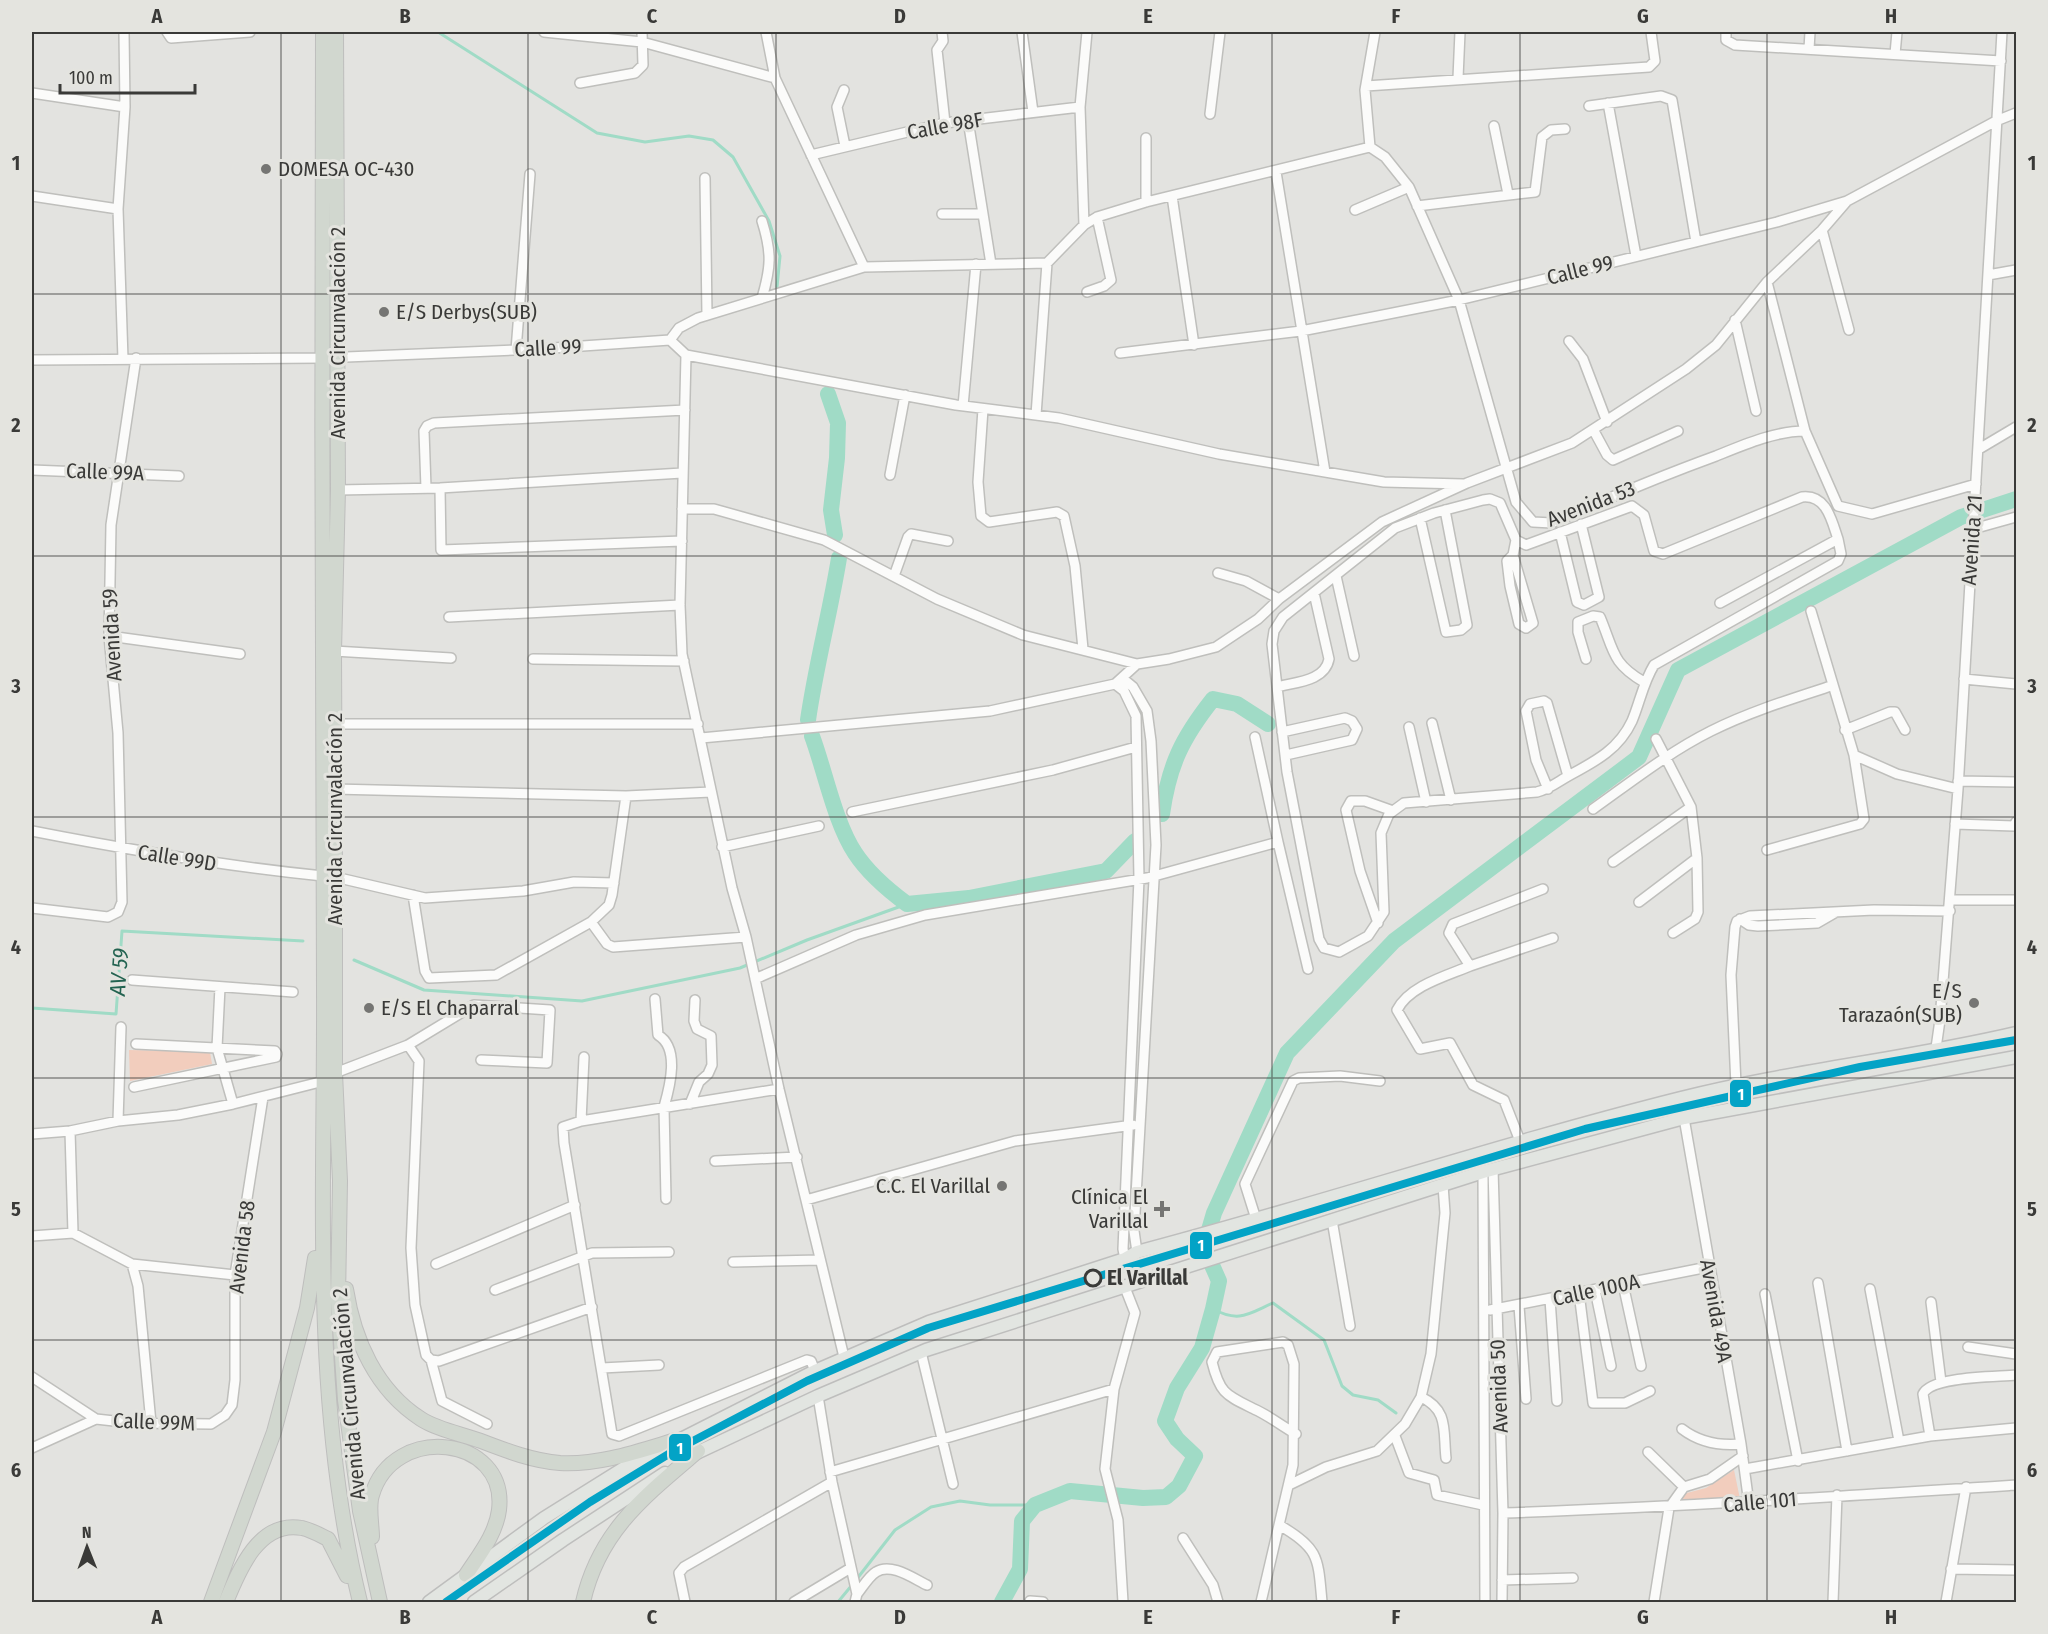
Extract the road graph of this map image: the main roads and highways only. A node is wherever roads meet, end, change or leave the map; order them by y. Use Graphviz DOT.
graph roads {
  1 [pos="323,32"];
  2 [pos="336,32"];
  3 [pos="329,876"];
  4 [pos="2016,1033"];
  5 [pos="2016,1057"];
  6 [pos="330,1077"];
  7 [pos="322,1217"];
  8 [pos="339,1249"];
  9 [pos="676,1440"];
  10 [pos="698,1451"];
  11 [pos="373,1569"];
  12 [pos="466,1575"];
  13 [pos="211,1602"];
  14 [pos="226,1602"];
  15 [pos="358,1602"];
  16 [pos="380,1602"];
  17 [pos="429,1602"];
  18 [pos="474,1602"];
  19 [pos="584,1602"];
  1 -- 3 [label="highway, Avenida Circunvalación 2"];
  2 -- 3 [label="highway, Avenida Circunvalación 2"];
  3 -- 6 [label="highway, Avenida Circunvalación 2"];
  4 -- 9 [label="main road"];
  5 -- 10 [label="main road"];
  6 -- 7 [label="highway, Avenida Circunvalación 2"];
  6 -- 8 [label="highway, Avenida Circunvalación 2"];
  7 -- 13 [label="highway"];
  7 -- 15 [label="highway, Avenida Circunvalación 2"];
  8 -- 9 [label="highway"];
  8 -- 11 [label="highway, Avenida Circunvalación 2"];
  9 -- 12 [label="main road"];
  10 -- 18 [label="main road"];
  10 -- 19 [label="highway"];
  11 -- 12 [label="highway"];
  11 -- 16 [label="highway, Avenida Circunvalación 2"];
  12 -- 17 [label="main road"];
  14 -- 15 [label="highway"];
}
